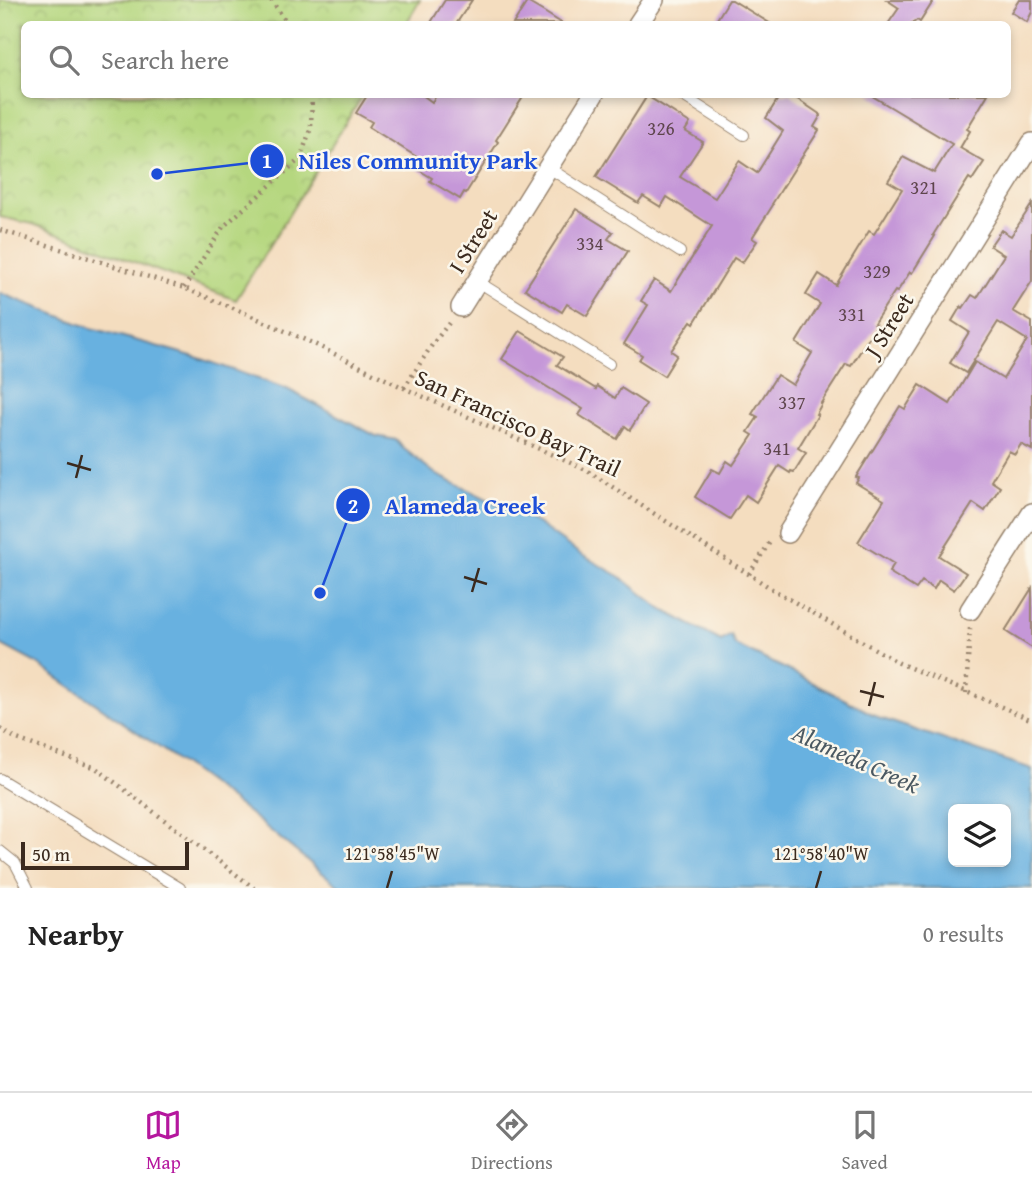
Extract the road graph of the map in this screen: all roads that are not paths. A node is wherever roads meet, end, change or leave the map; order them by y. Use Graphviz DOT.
graph roads {
  1 [pos="654,0"];
  2 [pos="640,21"];
  3 [pos="592,98"];
  4 [pos="686,98"];
  5 [pos="744,135"];
  6 [pos="1032,143"];
  7 [pos="549,168"];
  8 [pos="680,251"];
  9 [pos="477,281"];
  10 [pos="461,307"];
  11 [pos="609,364"];
  12 [pos="1032,513"];
  13 [pos="788,533"];
  14 [pos="970,610"];
  15 [pos="0,779"];
  16 [pos="0,851"];
  17 [pos="28,888"];
  18 [pos="180,888"];
  1 -- 2 [label="street"];
  3 -- 7 [label="street, I Street"];
  4 -- 5 [label="lane"];
  6 -- 13 [label="street, J Street"];
  7 -- 8 [label="lane"];
  7 -- 9 [label="street, I Street"];
  9 -- 10 [label="street, I Street"];
  9 -- 11 [label="lane"];
  12 -- 14 [label="street"];
  15 -- 18 [label="lane"];
  16 -- 17 [label="lane"];
}
